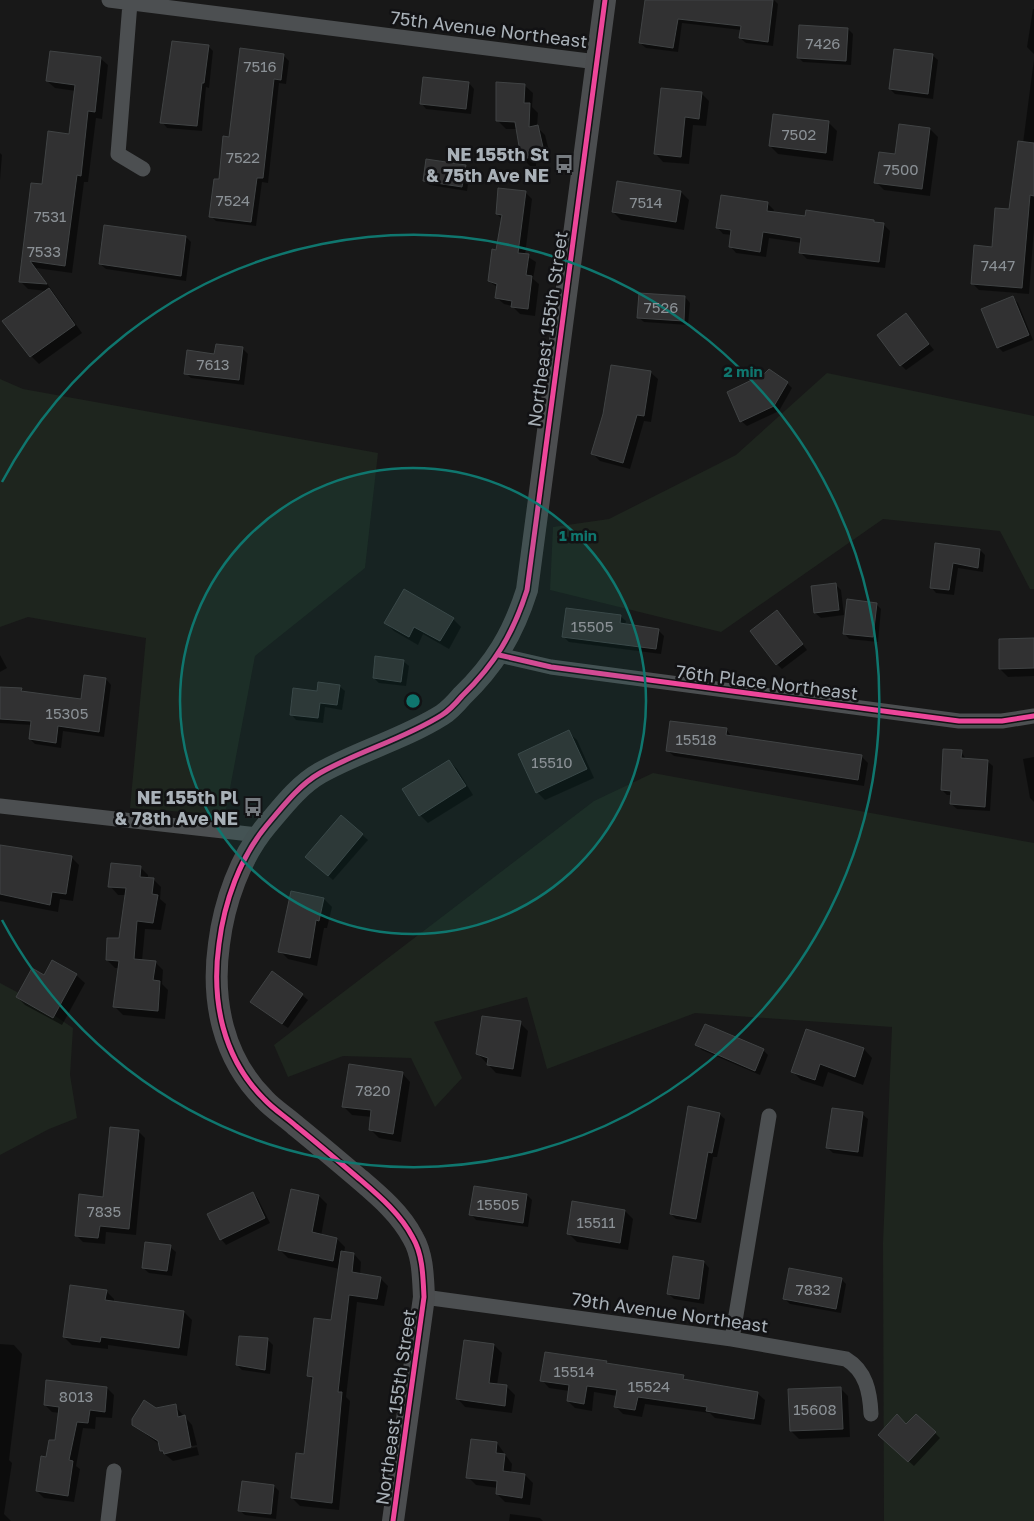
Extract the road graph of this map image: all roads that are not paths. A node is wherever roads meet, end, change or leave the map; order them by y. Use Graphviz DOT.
graph roads {
  1 [pos="108,0"];
  2 [pos="605,0"];
  3 [pos="130,2"];
  4 [pos="596,62"];
  5 [pos="144,169"];
  6 [pos="498,655"];
  7 [pos="1034,716"];
  8 [pos="0,806"];
  9 [pos="258,835"];
  10 [pos="769,1116"];
  11 [pos="424,1298"];
  12 [pos="732,1339"];
  13 [pos="871,1414"];
  14 [pos="114,1471"];
  15 [pos="108,1521"];
  16 [pos="393,1521"];
  1 -- 3 [label="street, 75th Avenue Northeast"];
  2 -- 4 [label="street, Northeast 155th Street"];
  3 -- 4 [label="street, 75th Avenue Northeast"];
  3 -- 5 [label="street"];
  4 -- 6 [label="street, Northeast 155th Street"];
  6 -- 7 [label="street, 76th Place Northeast"];
  6 -- 9 [label="street, Northeast 155th Street"];
  8 -- 9 [label="street"];
  9 -- 11 [label="street, Northeast 155th Street"];
  10 -- 12 [label="street"];
  11 -- 12 [label="street, 79th Avenue Northeast"];
  11 -- 16 [label="street, Northeast 155th Street"];
  12 -- 13 [label="street, 79th Avenue Northeast"];
  14 -- 15 [label="street"];
}
